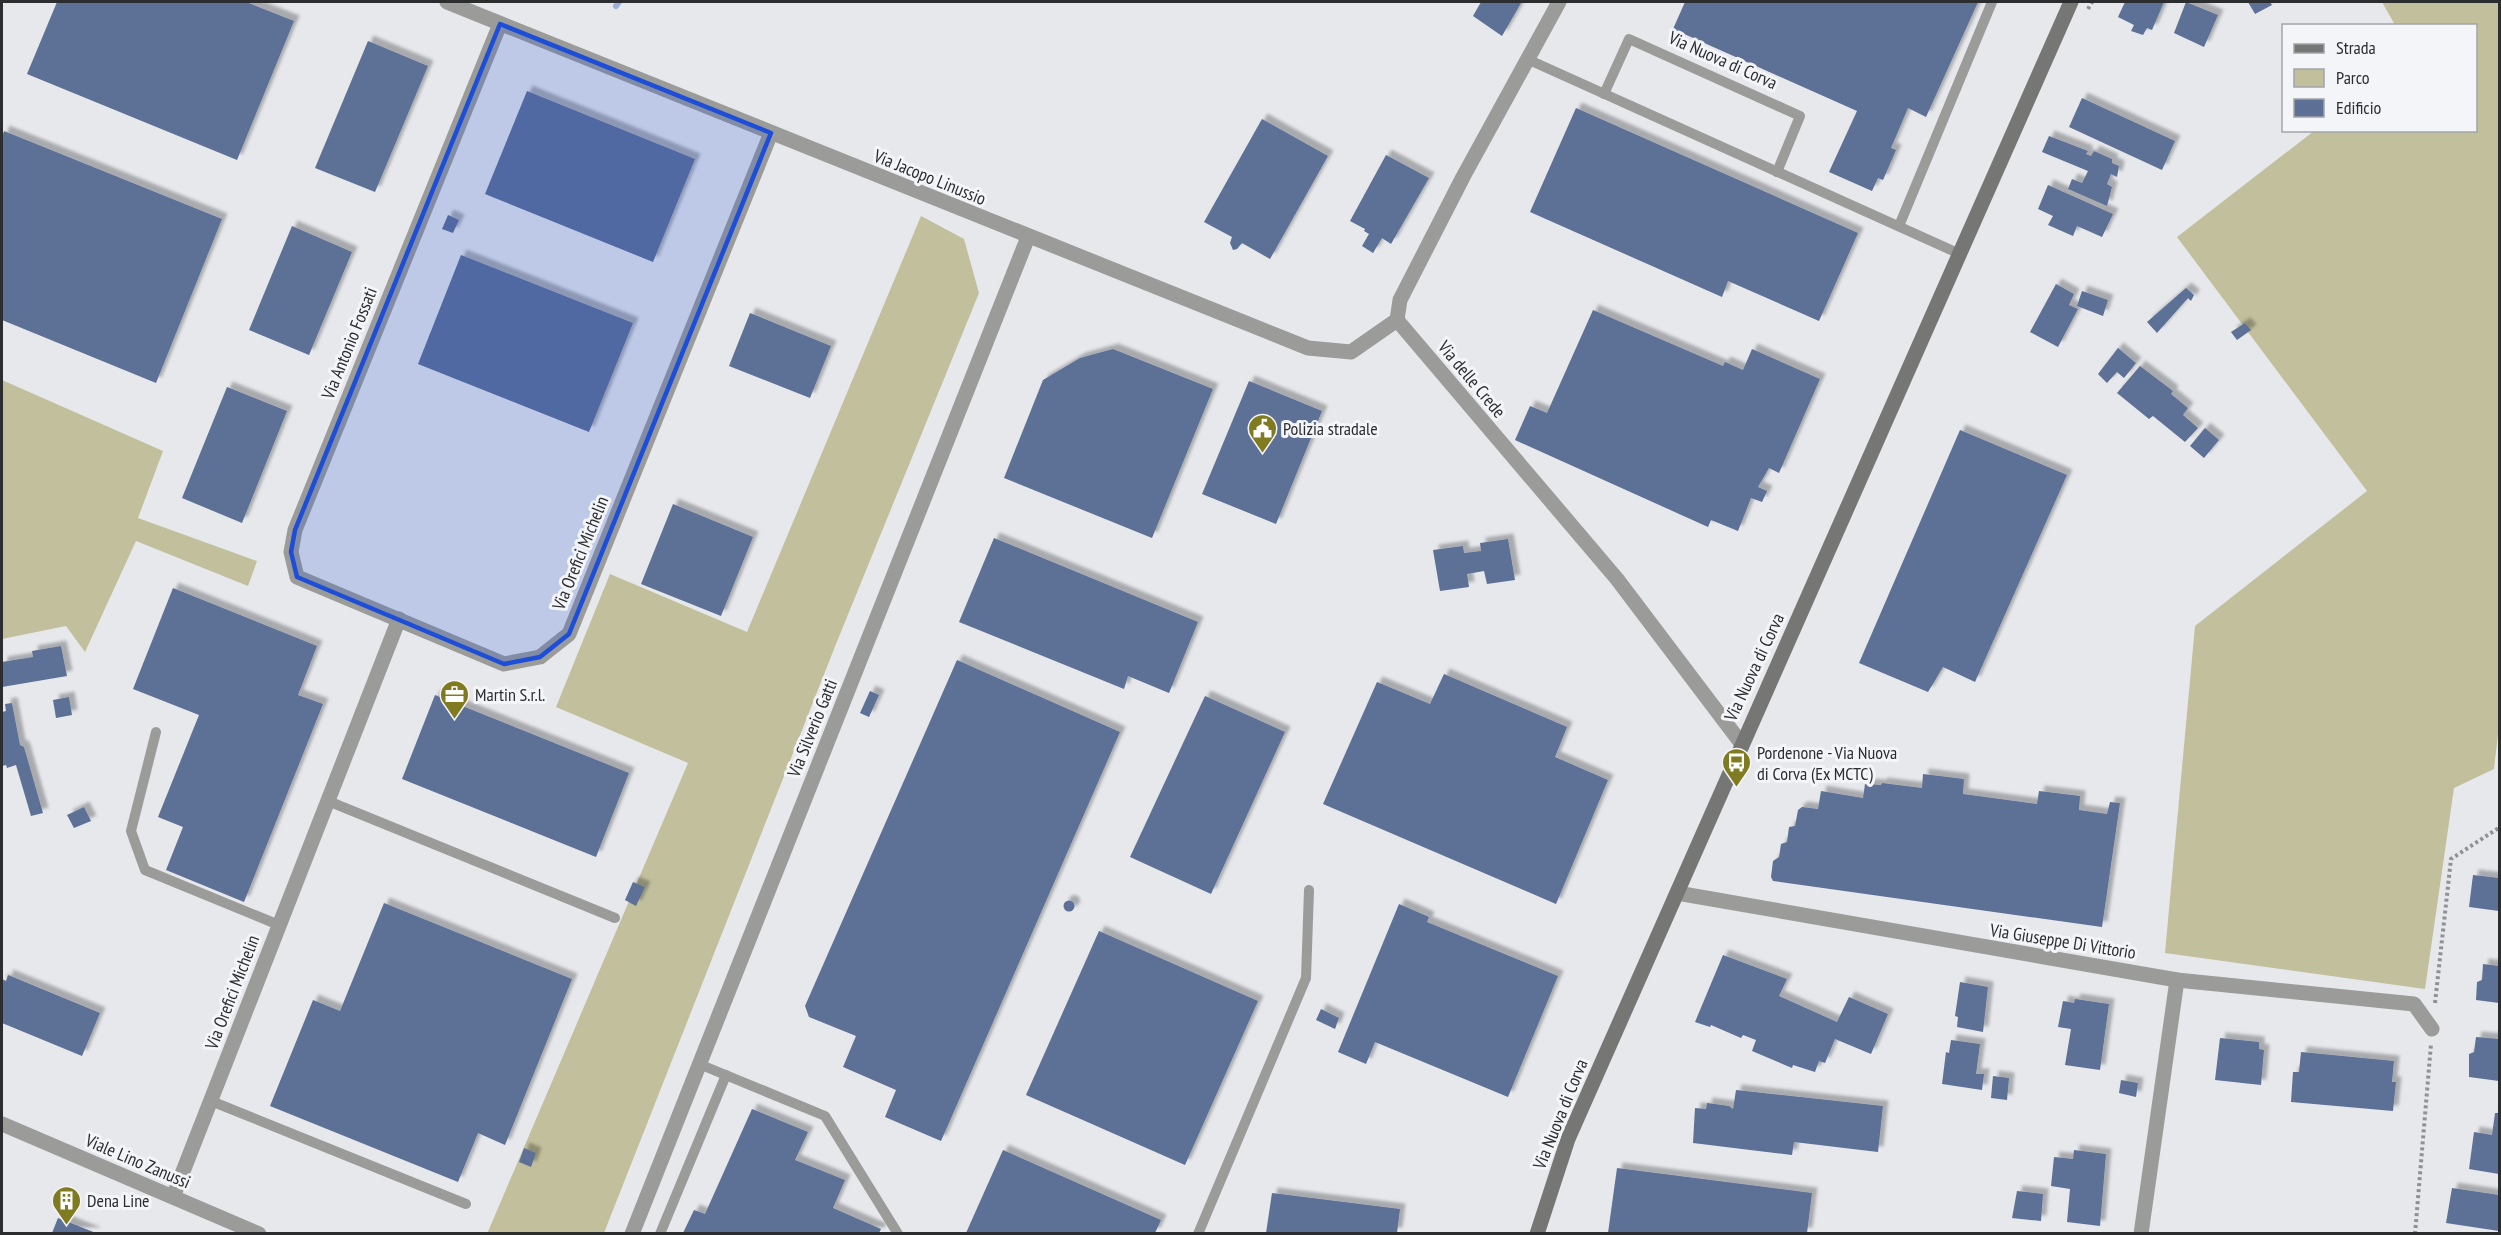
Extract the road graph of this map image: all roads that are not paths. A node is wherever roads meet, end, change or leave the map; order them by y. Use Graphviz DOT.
graph roads {
  1 [pos="447,2"];
  2 [pos="1559,2"];
  3 [pos="1992,2"];
  4 [pos="2071,2"];
  5 [pos="500,24"];
  6 [pos="1527,59"];
  7 [pos="1604,93"];
  8 [pos="771,133"];
  9 [pos="1778,172"];
  10 [pos="1899,226"];
  11 [pos="1028,237"];
  12 [pos="1960,254"];
  13 [pos="1397,320"];
  14 [pos="399,619"];
  15 [pos="156,732"];
  16 [pos="1741,742"];
  17 [pos="328,801"];
  18 [pos="1309,890"];
  19 [pos="1677,893"];
  20 [pos="615,918"];
  21 [pos="279,925"];
  22 [pos="2177,980"];
  23 [pos="2432,1029"];
  24 [pos="699,1064"];
  25 [pos="726,1075"];
  26 [pos="211,1101"];
  27 [pos="2,1124"];
  28 [pos="173,1197"];
  29 [pos="466,1204"];
  30 [pos="259,1233"];
  31 [pos="632,1233"];
  32 [pos="660,1233"];
  33 [pos="898,1233"];
  34 [pos="1198,1233"];
  35 [pos="1537,1233"];
  36 [pos="2142,1233"];
  1 -- 5 [label="street, Via Jacopo Linussio"];
  2 -- 6 [label="street"];
  3 -- 10 [label="lane"];
  4 -- 12 [label="main road, Via Nuova di Corva"];
  5 -- 8 [label="street, Via Jacopo Linussio"];
  5 -- 14 [label="street, Via Antonio Fossati"];
  6 -- 7 [label="lane"];
  6 -- 13 [label="street"];
  7 -- 9 [label="lane"];
  7 -- 9 [label="lane, Via Nuova di Corva"];
  8 -- 11 [label="street, Via Jacopo Linussio"];
  8 -- 14 [label="street, Via Orefici Michelin"];
  9 -- 10 [label="lane"];
  10 -- 12 [label="lane"];
  11 -- 13 [label="street, Via Jacopo Linussio"];
  11 -- 24 [label="street, Via Silverio Gatti"];
  12 -- 16 [label="main road, Via Nuova di Corva"];
  13 -- 16 [label="street, Via delle Crede"];
  14 -- 17 [label="street, Via Orefici Michelin"];
  15 -- 21 [label="lane"];
  16 -- 19 [label="main road, Via Nuova di Corva"];
  17 -- 20 [label="lane"];
  17 -- 21 [label="street, Via Orefici Michelin"];
  18 -- 34 [label="lane"];
  19 -- 22 [label="street, Via Giuseppe Di Vittorio"];
  19 -- 35 [label="main road, Via Nuova di Corva"];
  21 -- 26 [label="street, Via Orefici Michelin"];
  22 -- 23 [label="street, Via Giuseppe Di Vittorio"];
  22 -- 36 [label="street"];
  24 -- 25 [label="lane"];
  24 -- 31 [label="street, Via Silverio Gatti"];
  25 -- 32 [label="lane"];
  25 -- 33 [label="lane"];
  26 -- 28 [label="street, Via Orefici Michelin"];
  26 -- 29 [label="lane"];
  27 -- 28 [label="street, Viale Lino Zanussi"];
  28 -- 30 [label="street, Viale Lino Zanussi"];
}
